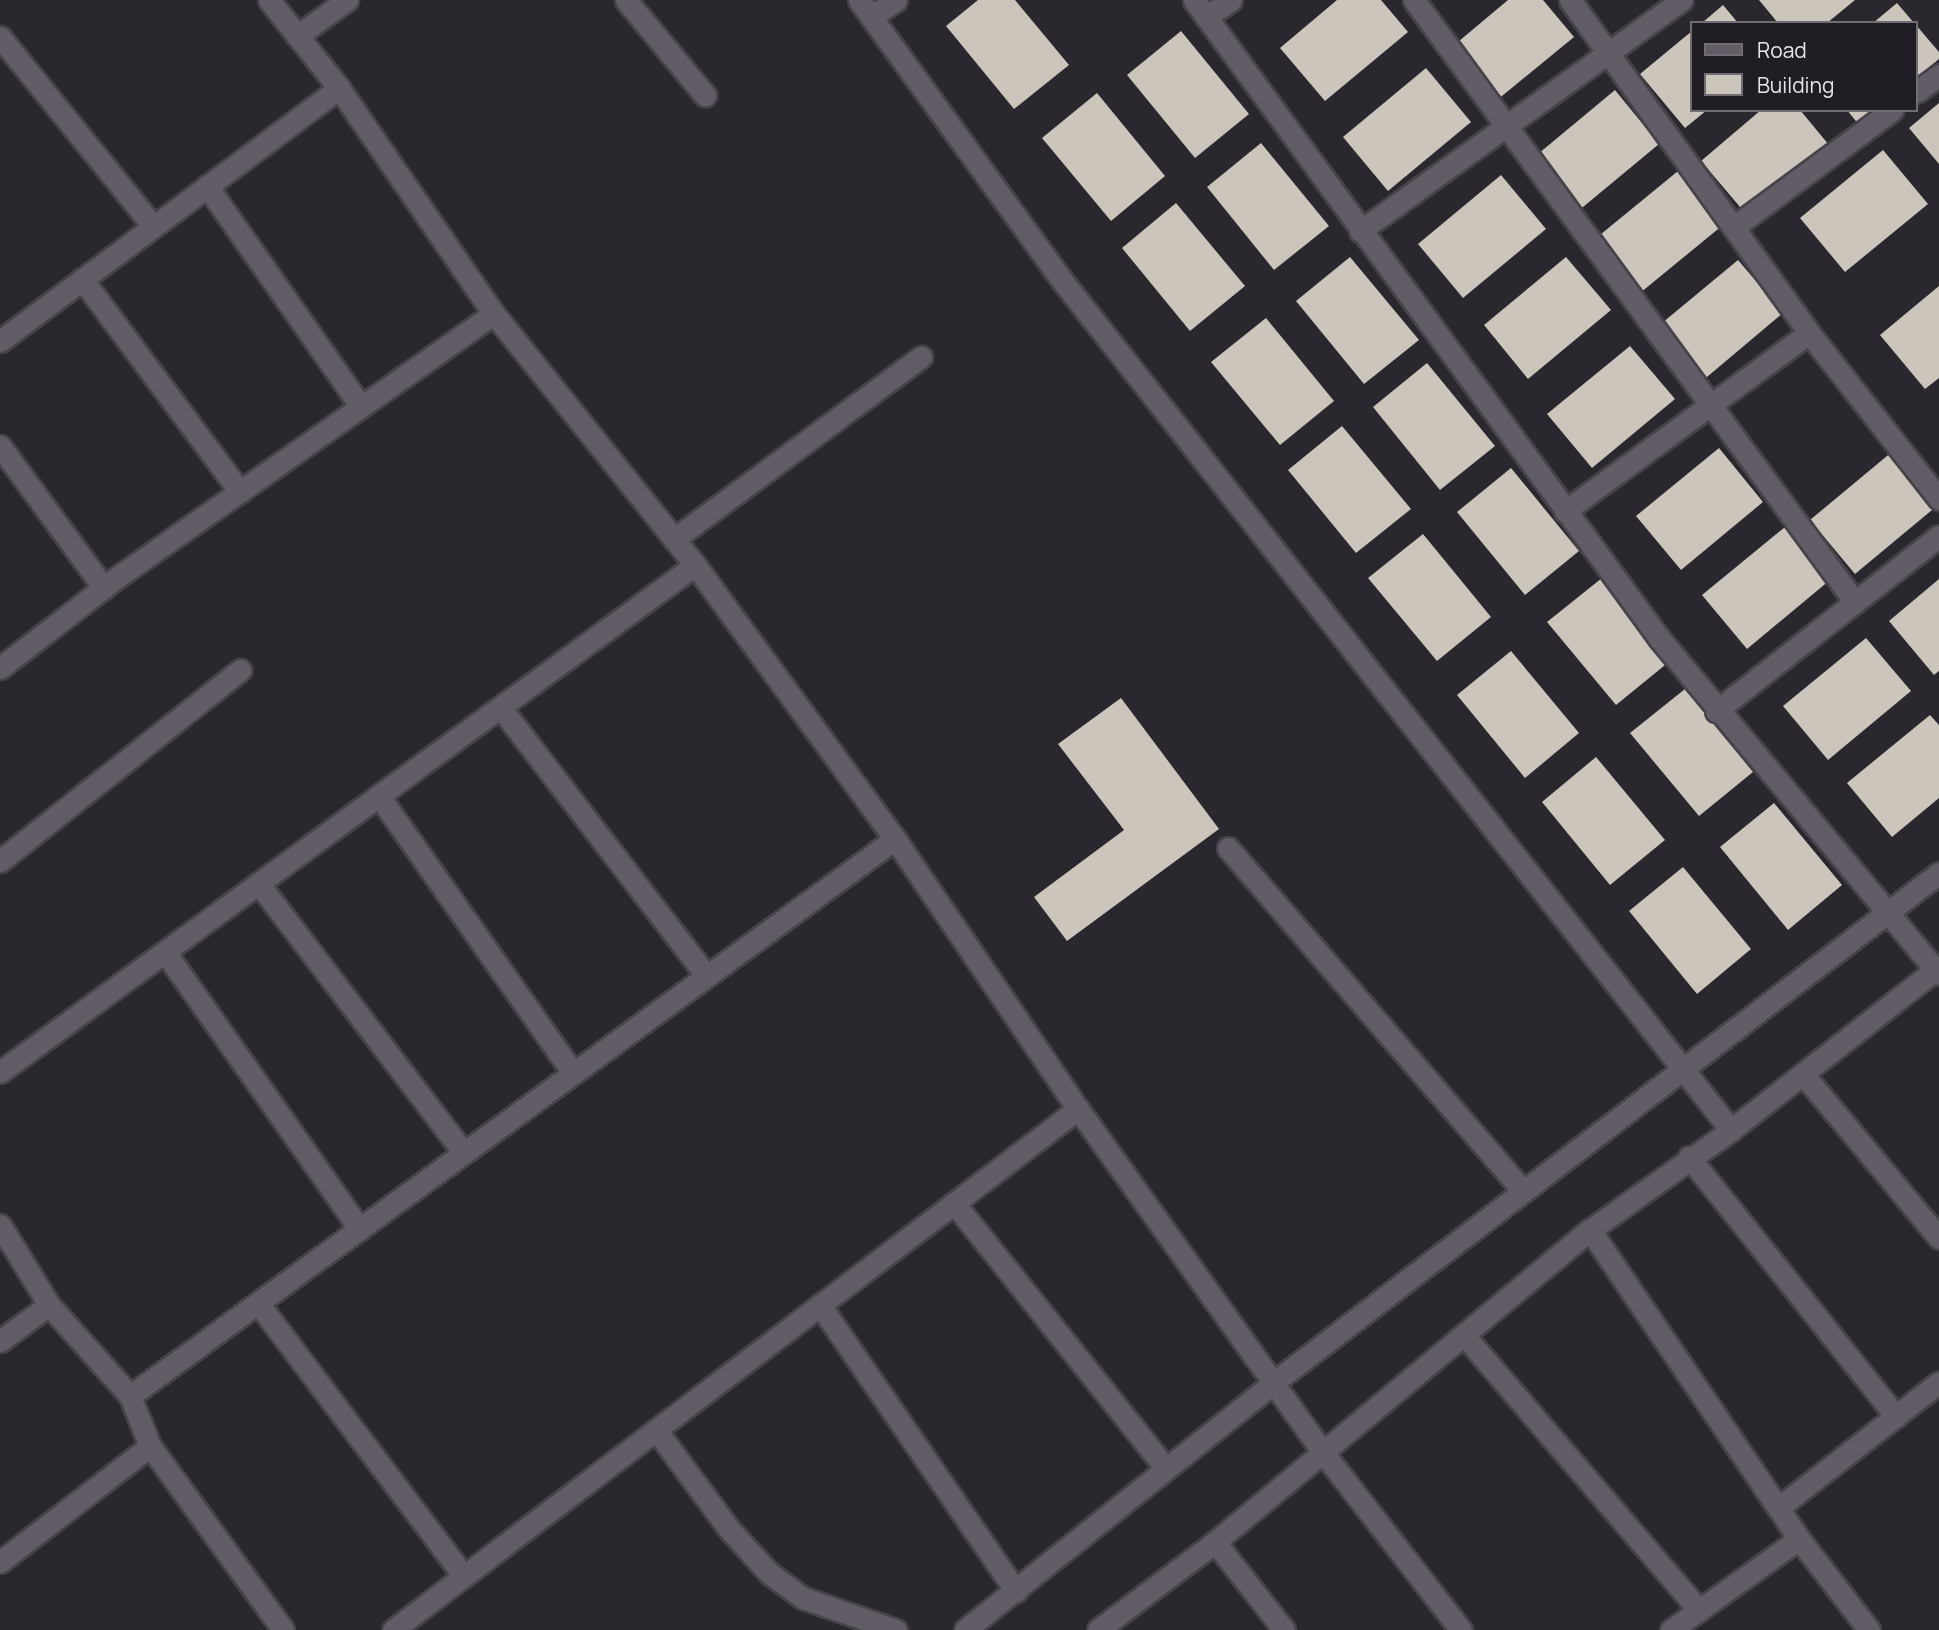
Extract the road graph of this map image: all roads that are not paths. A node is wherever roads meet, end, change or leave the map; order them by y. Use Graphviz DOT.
graph roads {
  1 [pos="269,0"];
  2 [pos="347,0"];
  3 [pos="626,0"];
  4 [pos="896,0"];
  5 [pos="1231,0"];
  6 [pos="1414,0"];
  7 [pos="1570,0"];
  8 [pos="1682,0"];
  9 [pos="865,8"];
  10 [pos="1200,9"];
  11 [pos="297,36"];
  12 [pos="0,37"];
  13 [pos="1609,49"];
  14 [pos="1939,75"];
  15 [pos="339,88"];
  16 [pos="1918,91"];
  17 [pos="705,95"];
  18 [pos="1889,112"];
  19 [pos="1505,129"];
  20 [pos="207,186"];
  21 [pos="153,226"];
  22 [pos="1734,227"];
  23 [pos="1360,231"];
  24 [pos="82,279"];
  25 [pos="494,314"];
  26 [pos="1809,333"];
  27 [pos="2,334"];
  28 [pos="921,357"];
  29 [pos="1710,405"];
  30 [pos="361,407"];
  31 [pos="0,446"];
  32 [pos="240,492"];
  33 [pos="1939,499"];
  34 [pos="1565,511"];
  35 [pos="1939,536"];
  36 [pos="674,539"];
  37 [pos="695,565"];
  38 [pos="104,588"];
  39 [pos="1855,602"];
  40 [pos="0,668"];
  41 [pos="240,670"];
  42 [pos="500,708"];
  43 [pos="1716,711"];
  44 [pos="379,796"];
  45 [pos="895,839"];
  46 [pos="1228,848"];
  47 [pos="0,861"];
  48 [pos="1939,873"];
  49 [pos="259,884"];
  50 [pos="1888,913"];
  51 [pos="164,952"];
  52 [pos="1938,970"];
  53 [pos="708,976"];
  54 [pos="1681,1069"];
  55 [pos="0,1072"];
  56 [pos="573,1073"];
  57 [pos="1803,1074"];
  58 [pos="1078,1109"];
  59 [pos="1731,1130"];
  60 [pos="464,1153"];
  61 [pos="1689,1157"];
  62 [pos="1523,1191"];
  63 [pos="954,1203"];
  64 [pos="0,1225"];
  65 [pos="360,1229"];
  66 [pos="1590,1230"];
  67 [pos="1939,1237"];
  68 [pos="258,1303"];
  69 [pos="49,1305"];
  70 [pos="820,1305"];
  71 [pos="1464,1335"];
  72 [pos="0,1341"];
  73 [pos="1939,1382"];
  74 [pos="1273,1383"];
  75 [pos="130,1396"];
  76 [pos="1896,1416"];
  77 [pos="656,1430"];
  78 [pos="150,1446"];
  79 [pos="1322,1451"];
  80 [pos="1166,1469"];
  81 [pos="1778,1508"];
  82 [pos="1799,1539"];
  83 [pos="1215,1542"];
  84 [pos="0,1562"];
  85 [pos="464,1576"];
  86 [pos="1016,1591"];
  87 [pos="1688,1622"];
  88 [pos="1105,1628"];
  89 [pos="283,1630"];
  90 [pos="393,1630"];
  91 [pos="896,1630"];
  92 [pos="965,1630"];
  93 [pos="1284,1630"];
  94 [pos="1461,1630"];
  95 [pos="1869,1630"];
  1 -- 11 [label="street"];
  2 -- 11 [label="street"];
  3 -- 17 [label="street"];
  4 -- 9 [label="street"];
  5 -- 10 [label="street"];
  6 -- 19 [label="street"];
  7 -- 13 [label="street"];
  8 -- 13 [label="street"];
  9 -- 54 [label="street"];
  10 -- 23 [label="street"];
  11 -- 15 [label="street"];
  12 -- 21 [label="street"];
  13 -- 19 [label="street"];
  13 -- 22 [label="street"];
  14 -- 16 [label="street"];
  15 -- 20 [label="street"];
  15 -- 25 [label="street"];
  18 -- 22 [label="street"];
  19 -- 23 [label="street"];
  19 -- 29 [label="street"];
  20 -- 21 [label="street"];
  20 -- 30 [label="street"];
  21 -- 24 [label="street"];
  22 -- 26 [label="street"];
  23 -- 34 [label="street"];
  24 -- 27 [label="street"];
  24 -- 32 [label="street"];
  25 -- 30 [label="street"];
  25 -- 36 [label="street"];
  26 -- 29 [label="street"];
  26 -- 33 [label="street"];
  28 -- 36 [label="street"];
  29 -- 34 [label="street"];
  29 -- 39 [label="street"];
  30 -- 32 [label="street"];
  31 -- 38 [label="street"];
  32 -- 38 [label="street"];
  34 -- 43 [label="street"];
  35 -- 39 [label="street"];
  36 -- 37 [label="street"];
  37 -- 42 [label="street"];
  37 -- 45 [label="street"];
  38 -- 40 [label="street"];
  39 -- 43 [label="street"];
  41 -- 47 [label="street"];
  42 -- 44 [label="street"];
  42 -- 53 [label="street"];
  43 -- 50 [label="street"];
  44 -- 49 [label="street"];
  44 -- 56 [label="street"];
  45 -- 53 [label="street"];
  45 -- 58 [label="street"];
  46 -- 62 [label="street"];
  48 -- 50 [label="street"];
  49 -- 51 [label="street"];
  49 -- 60 [label="street"];
  50 -- 52 [label="street"];
  50 -- 54 [label="street"];
  51 -- 55 [label="street"];
  51 -- 65 [label="street"];
  52 -- 57 [label="street"];
  53 -- 56 [label="street"];
  54 -- 59 [label="street"];
  54 -- 62 [label="street"];
  56 -- 60 [label="street"];
  57 -- 59 [label="street"];
  57 -- 67 [label="street"];
  58 -- 63 [label="street"];
  58 -- 74 [label="street"];
  59 -- 61 [label="street"];
  60 -- 65 [label="street"];
  61 -- 66 [label="street"];
  61 -- 76 [label="street"];
  62 -- 74 [label="street"];
  63 -- 70 [label="street"];
  63 -- 80 [label="street"];
  64 -- 69 [label="street"];
  65 -- 68 [label="street"];
  66 -- 71 [label="street"];
  66 -- 81 [label="street"];
  68 -- 75 [label="street"];
  68 -- 85 [label="street"];
  69 -- 72 [label="street"];
  69 -- 75 [label="street"];
  70 -- 77 [label="street"];
  70 -- 86 [label="street"];
  71 -- 79 [label="street"];
  71 -- 87 [label="street"];
  73 -- 76 [label="street"];
  74 -- 79 [label="street"];
  74 -- 80 [label="street"];
  75 -- 78 [label="street"];
  76 -- 81 [label="street"];
  77 -- 85 [label="street"];
  77 -- 91 [label="street"];
  78 -- 84 [label="street"];
  78 -- 89 [label="street"];
  79 -- 83 [label="street"];
  79 -- 94 [label="street"];
  80 -- 86 [label="street"];
  81 -- 82 [label="street"];
  82 -- 87 [label="street"];
  82 -- 95 [label="street"];
  83 -- 88 [label="street"];
  83 -- 93 [label="street"];
  85 -- 90 [label="street"];
  86 -- 92 [label="street"];
}
